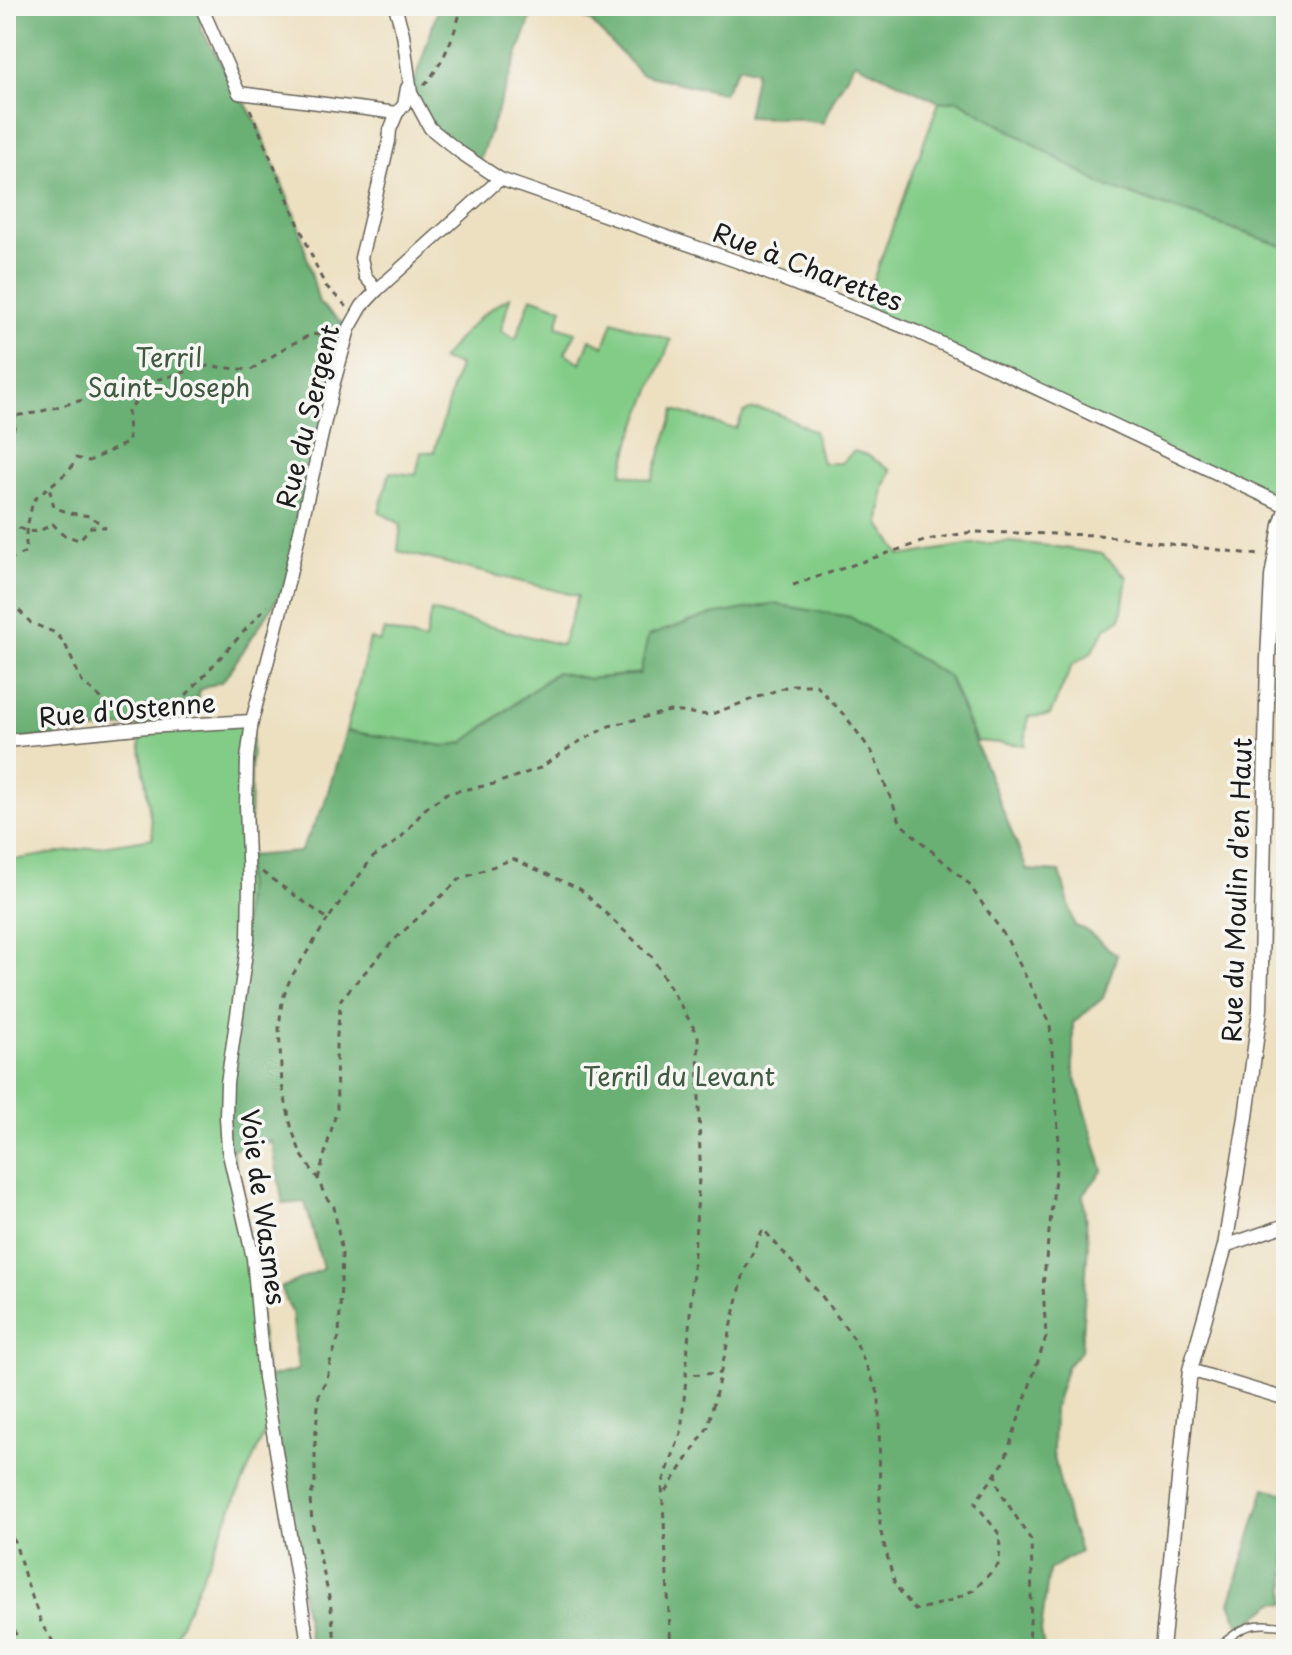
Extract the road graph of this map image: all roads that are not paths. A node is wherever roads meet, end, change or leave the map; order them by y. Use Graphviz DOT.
graph roads {
  1 [pos="201,6"];
  2 [pos="395,6"];
  3 [pos="410,87"];
  4 [pos="397,113"];
  5 [pos="500,179"];
  6 [pos="377,290"];
  7 [pos="1286,508"];
  8 [pos="252,721"];
  9 [pos="6,741"];
  10 [pos="1286,1225"];
  11 [pos="1225,1246"];
  12 [pos="1190,1370"];
  13 [pos="1286,1399"];
  14 [pos="1286,1627"];
  15 [pos="309,1649"];
  16 [pos="1162,1649"];
  17 [pos="1215,1649"];
  1 -- 4 [label="street"];
  2 -- 3 [label="street, Rue à Charettes"];
  3 -- 4 [label="street"];
  3 -- 5 [label="street, Rue à Charettes"];
  4 -- 6 [label="street"];
  5 -- 6 [label="street, Rue du Sergent"];
  5 -- 7 [label="street, Rue à Charettes"];
  6 -- 8 [label="street, Rue du Sergent"];
  7 -- 11 [label="street, Rue du Moulin d'en Haut"];
  8 -- 9 [label="street, Rue d'Ostenne"];
  8 -- 15 [label="street, Voie de Wasmes"];
  10 -- 11 [label="street"];
  11 -- 12 [label="street, Rue du Moulin d'en Haut"];
  12 -- 13 [label="street"];
  12 -- 16 [label="street, Rue du Moulin d'en Haut"];
  14 -- 17 [label="lane"];
}
